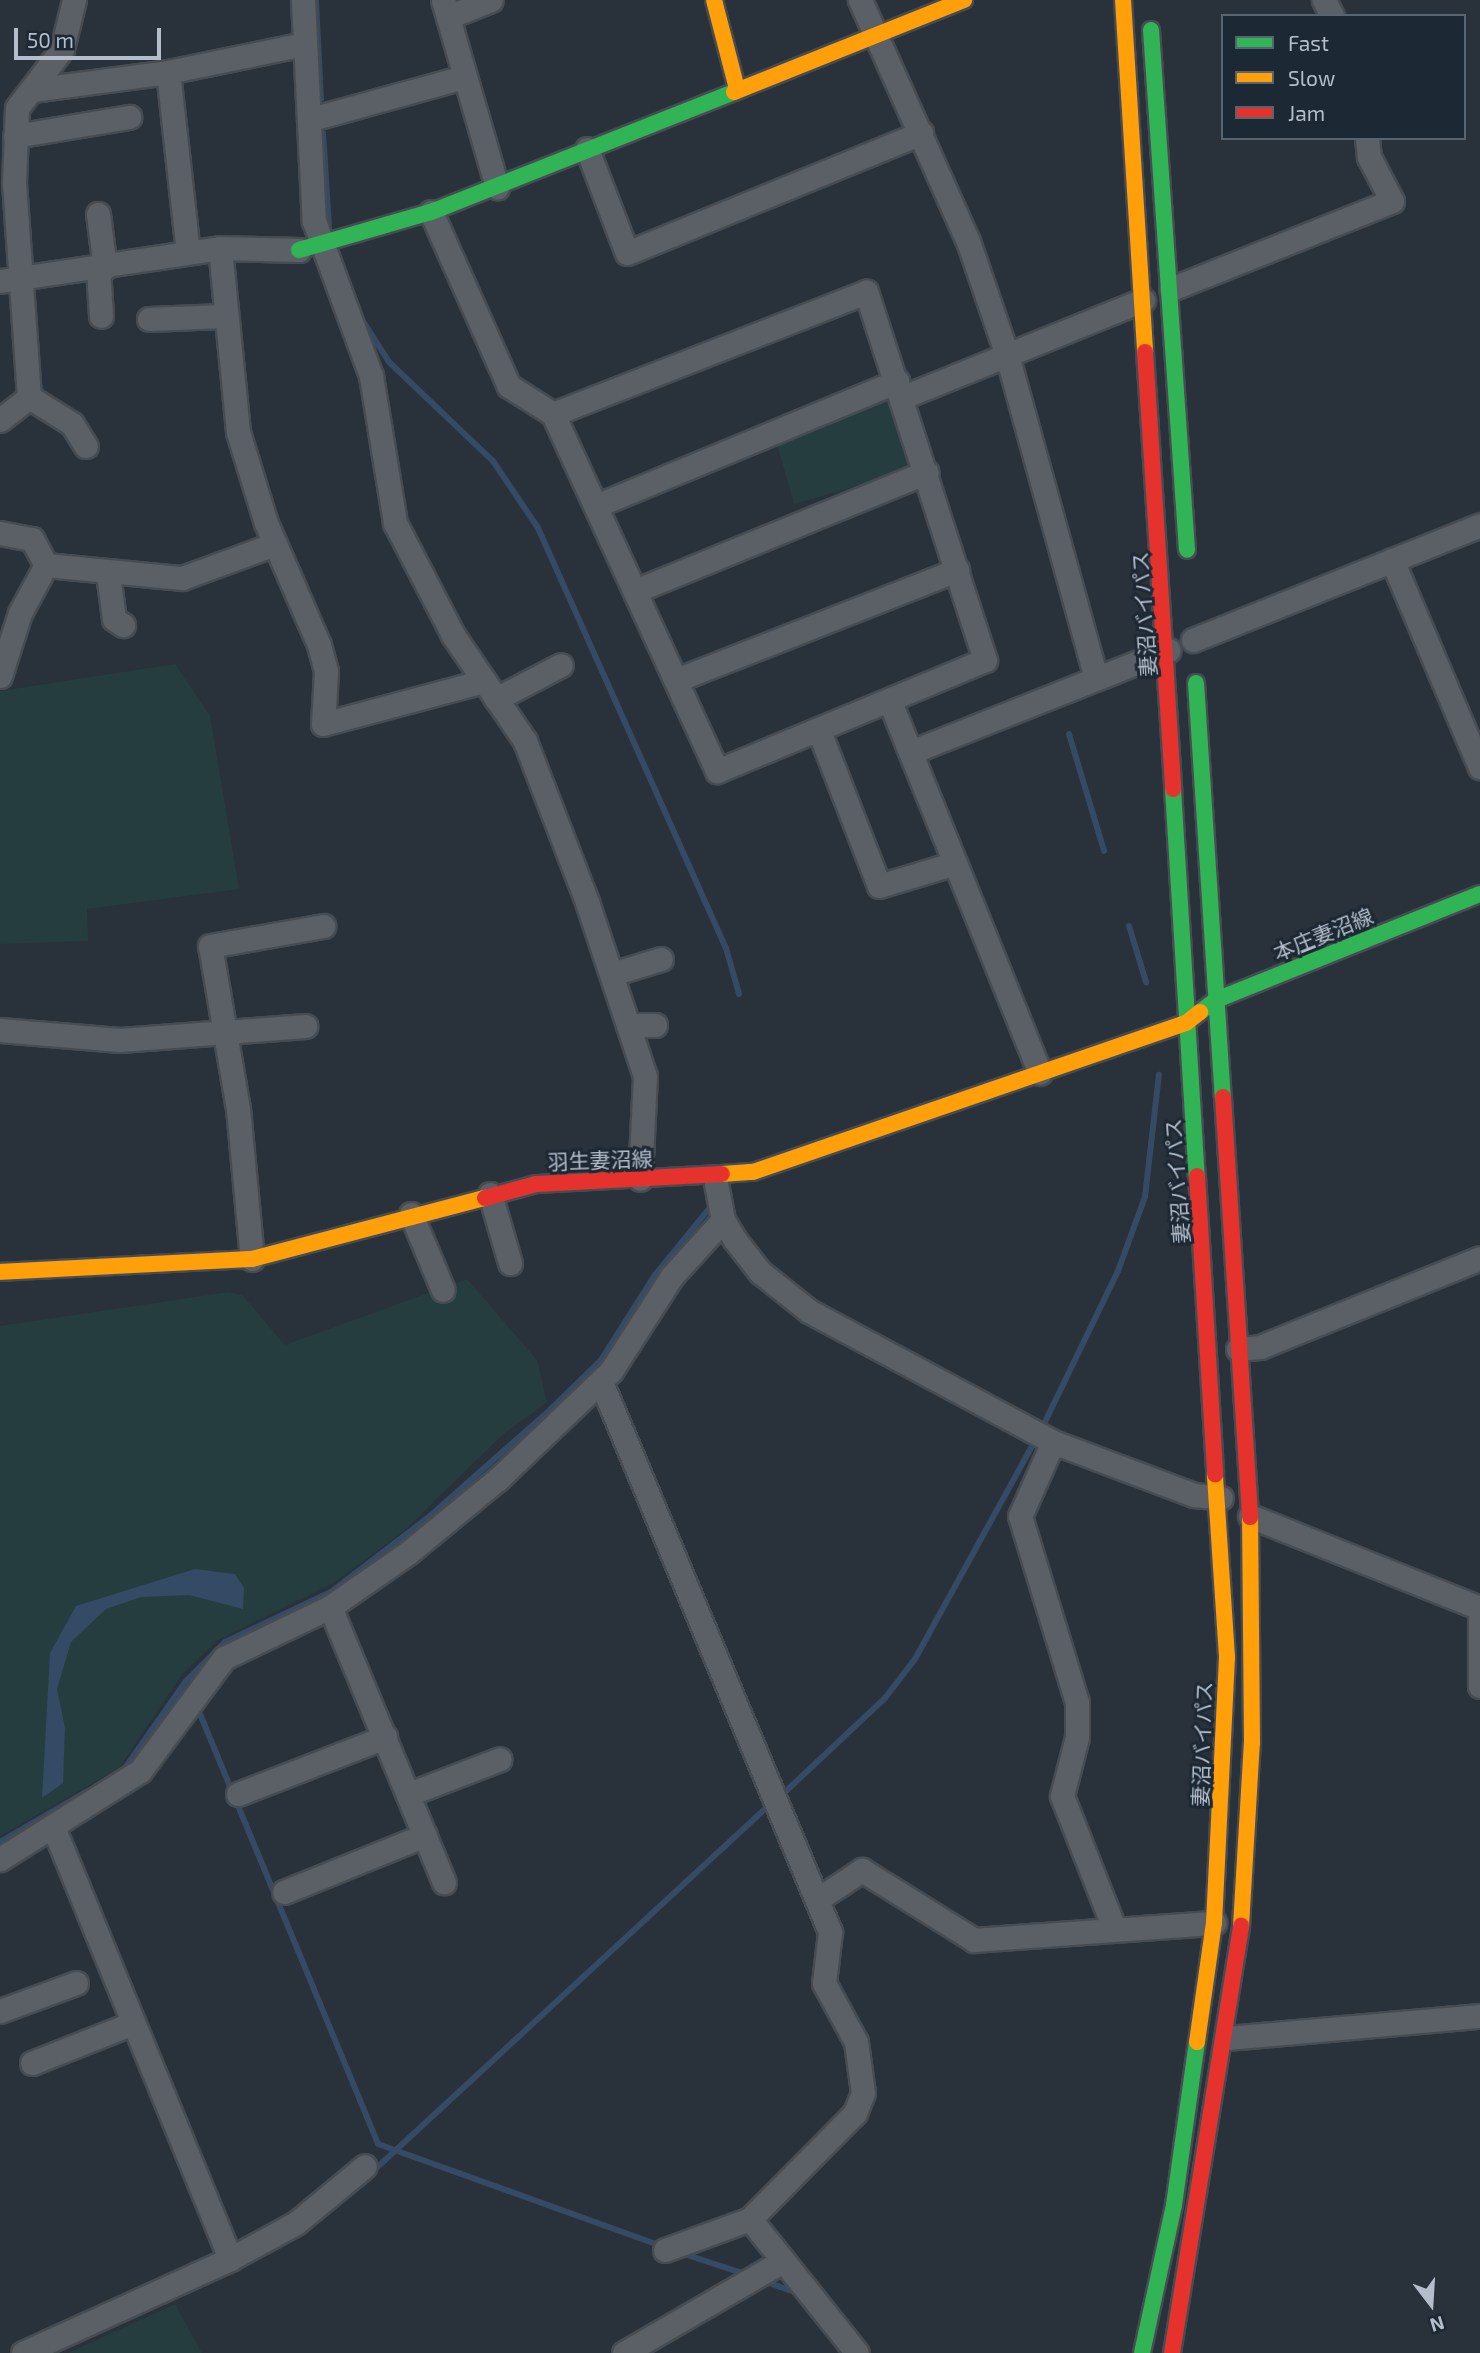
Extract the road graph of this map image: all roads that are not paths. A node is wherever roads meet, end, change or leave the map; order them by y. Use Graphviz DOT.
graph roads {
  1 [pos="74,0"];
  2 [pos="303,0"];
  3 [pos="491,0"];
  4 [pos="714,0"];
  5 [pos="860,0"];
  6 [pos="964,0"];
  7 [pos="1123,0"];
  8 [pos="445,9"];
  9 [pos="1150,14"];
  10 [pos="874,33"];
  11 [pos="305,44"];
  12 [pos="168,72"];
  13 [pos="464,78"];
  14 [pos="737,89"];
  15 [pos="32,90"];
  16 [pos="129,117"];
  17 [pos="311,119"];
  18 [pos="921,133"];
  19 [pos="15,136"];
  20 [pos="1367,140"];
  21 [pos="587,149"];
  22 [pos="497,187"];
  23 [pos="431,212"];
  24 [pos="98,214"];
  25 [pos="310,247"];
  26 [pos="220,248"];
  27 [pos="188,252"];
  28 [pos="102,269"];
  29 [pos="10,280"];
  30 [pos="1171,289"];
  31 [pos="1143,300"];
  32 [pos="101,316"];
  33 [pos="222,316"];
  34 [pos="149,319"];
  35 [pos="1007,355"];
  36 [pos="900,389"];
  37 [pos="29,397"];
  38 [pos="553,414"];
  39 [pos="0,421"];
  40 [pos="86,446"];
  41 [pos="926,472"];
  42 [pos="597,505"];
  43 [pos="1480,525"];
  44 [pos="0,533"];
  45 [pos="275,544"];
  46 [pos="1392,560"];
  47 [pos="46,565"];
  48 [pos="957,570"];
  49 [pos="1189,573"];
  50 [pos="108,574"];
  51 [pos="635,591"];
  52 [pos="1191,613"];
  53 [pos="123,625"];
  54 [pos="1168,650"];
  55 [pos="1194,654"];
  56 [pos="561,665"];
  57 [pos="0,676"];
  58 [pos="1096,678"];
  59 [pos="679,679"];
  60 [pos="490,690"];
  61 [pos="890,702"];
  62 [pos="819,731"];
  63 [pos="911,752"];
  64 [pos="1480,767"];
  65 [pos="955,863"];
  66 [pos="1480,894"];
  67 [pos="323,926"];
  68 [pos="661,959"];
  69 [pos="612,974"];
  70 [pos="1216,1000"];
  71 [pos="1186,1023"];
  72 [pos="628,1025"];
  73 [pos="655,1025"];
  74 [pos="305,1026"];
  75 [pos="0,1030"];
  76 [pos="223,1033"];
  77 [pos="1040,1073"];
  78 [pos="715,1178"];
  79 [pos="640,1179"];
  80 [pos="490,1194"];
  81 [pos="411,1214"];
  82 [pos="723,1220"];
  83 [pos="1480,1258"];
  84 [pos="252,1259"];
  85 [pos="510,1263"];
  86 [pos="0,1272"];
  87 [pos="443,1290"];
  88 [pos="1238,1349"];
  89 [pos="601,1382"];
  90 [pos="1053,1442"];
  91 [pos="1221,1498"];
  92 [pos="1250,1516"];
  93 [pos="331,1607"];
  94 [pos="1480,1608"];
  95 [pos="1480,1616"];
  96 [pos="1480,1686"];
  97 [pos="384,1737"];
  98 [pos="500,1759"];
  99 [pos="239,1794"];
  100 [pos="409,1794"];
  101 [pos="54,1829"];
  102 [pos="425,1835"];
  103 [pos="0,1859"];
  104 [pos="444,1882"];
  105 [pos="284,1892"];
  106 [pos="818,1899"];
  107 [pos="1214,1923"];
  108 [pos="1114,1928"];
  109 [pos="76,1983"];
  110 [pos="0,2011"];
  111 [pos="1480,2016"];
  112 [pos="134,2023"];
  113 [pos="1227,2039"];
  114 [pos="32,2063"];
  115 [pos="365,2166"];
  116 [pos="750,2219"];
  117 [pos="665,2250"];
  118 [pos="230,2259"];
  119 [pos="783,2261"];
  120 [pos="23,2353"];
  121 [pos="624,2353"];
  122 [pos="857,2353"];
  123 [pos="1142,2353"];
  124 [pos="1172,2353"];
  1 -- 15 [label="street"];
  2 -- 11 [label="street"];
  3 -- 8 [label="street"];
  4 -- 14 [label="main road"];
  5 -- 10 [label="street"];
  6 -- 10 [label="main road"];
  7 -- 31 [label="main road, 妻沼バイパス"];
  8 -- 13 [label="street"];
  9 -- 30 [label="main road"];
  10 -- 14 [label="main road"];
  10 -- 18 [label="street"];
  11 -- 12 [label="street"];
  11 -- 17 [label="street"];
  12 -- 15 [label="street"];
  12 -- 27 [label="street"];
  13 -- 17 [label="street"];
  13 -- 22 [label="street"];
  14 -- 21 [label="main road"];
  15 -- 19 [label="street"];
  16 -- 19 [label="street"];
  17 -- 25 [label="street"];
  18 -- 21 [label="street"];
  18 -- 35 [label="street"];
  19 -- 29 [label="street"];
  20 -- 30 [label="street"];
  21 -- 22 [label="main road"];
  22 -- 23 [label="main road"];
  23 -- 25 [label="main road"];
  23 -- 38 [label="street"];
  24 -- 28 [label="street"];
  25 -- 26 [label="street"];
  25 -- 60 [label="street"];
  26 -- 27 [label="street"];
  26 -- 33 [label="street"];
  27 -- 28 [label="street"];
  28 -- 29 [label="street"];
  28 -- 32 [label="street"];
  29 -- 37 [label="street"];
  30 -- 49 [label="main road"];
  31 -- 35 [label="street"];
  31 -- 54 [label="main road, 妻沼バイパス"];
  33 -- 34 [label="street"];
  33 -- 45 [label="street"];
  35 -- 36 [label="street"];
  35 -- 58 [label="street"];
  36 -- 38 [label="street"];
  36 -- 41 [label="street"];
  36 -- 42 [label="street"];
  37 -- 39 [label="street"];
  37 -- 40 [label="street"];
  38 -- 42 [label="street"];
  41 -- 48 [label="street"];
  41 -- 51 [label="street"];
  42 -- 51 [label="street"];
  43 -- 46 [label="street"];
  44 -- 47 [label="street"];
  45 -- 50 [label="street"];
  45 -- 60 [label="street"];
  46 -- 55 [label="street"];
  46 -- 64 [label="street"];
  47 -- 50 [label="street"];
  47 -- 57 [label="street"];
  48 -- 59 [label="street"];
  48 -- 61 [label="street"];
  50 -- 53 [label="street"];
  51 -- 59 [label="street"];
  52 -- 55 [label="main road"];
  54 -- 58 [label="street"];
  54 -- 71 [label="main road, 妻沼バイパス"];
  55 -- 70 [label="main road"];
  56 -- 60 [label="street"];
  58 -- 63 [label="street"];
  59 -- 62 [label="street"];
  60 -- 69 [label="street"];
  61 -- 62 [label="street"];
  61 -- 63 [label="street"];
  62 -- 65 [label="street"];
  63 -- 65 [label="street"];
  65 -- 77 [label="street"];
  66 -- 70 [label="main road, 本庄妻沼線"];
  67 -- 76 [label="street"];
  68 -- 69 [label="street"];
  69 -- 72 [label="street"];
  70 -- 71 [label="main road, 本庄妻沼線"];
  70 -- 88 [label="main road"];
  71 -- 77 [label="main road, 羽生妻沼線"];
  71 -- 91 [label="main road, 妻沼バイパス"];
  72 -- 73 [label="street"];
  72 -- 79 [label="street"];
  74 -- 76 [label="street"];
  75 -- 76 [label="street"];
  76 -- 84 [label="street"];
  77 -- 78 [label="main road, 羽生妻沼線"];
  78 -- 79 [label="main road, 羽生妻沼線"];
  78 -- 82 [label="street"];
  79 -- 80 [label="main road, 羽生妻沼線"];
  80 -- 81 [label="main road, 羽生妻沼線"];
  80 -- 85 [label="street"];
  81 -- 84 [label="main road, 羽生妻沼線"];
  81 -- 87 [label="street"];
  82 -- 89 [label="street"];
  82 -- 90 [label="street"];
  83 -- 88 [label="street"];
  84 -- 86 [label="main road, 羽生妻沼線"];
  88 -- 92 [label="main road"];
  89 -- 93 [label="street"];
  89 -- 106 [label="street"];
  90 -- 91 [label="street"];
  90 -- 108 [label="street"];
  91 -- 107 [label="main road, 妻沼バイパス"];
  92 -- 94 [label="street"];
  92 -- 113 [label="main road"];
  93 -- 97 [label="street"];
  93 -- 101 [label="street"];
  95 -- 96 [label="street"];
  97 -- 99 [label="street"];
  97 -- 100 [label="street"];
  98 -- 100 [label="street"];
  100 -- 102 [label="street"];
  101 -- 103 [label="street"];
  101 -- 112 [label="street"];
  102 -- 104 [label="street"];
  102 -- 105 [label="street"];
  106 -- 108 [label="street"];
  106 -- 116 [label="street"];
  107 -- 108 [label="street"];
  107 -- 123 [label="main road, 妻沼バイパス"];
  109 -- 110 [label="street"];
  111 -- 113 [label="street"];
  112 -- 114 [label="street"];
  112 -- 118 [label="street"];
  113 -- 124 [label="main road"];
  115 -- 118 [label="street"];
  116 -- 117 [label="street"];
  116 -- 119 [label="street"];
  118 -- 120 [label="street"];
  119 -- 121 [label="street"];
  119 -- 122 [label="street"];
}
